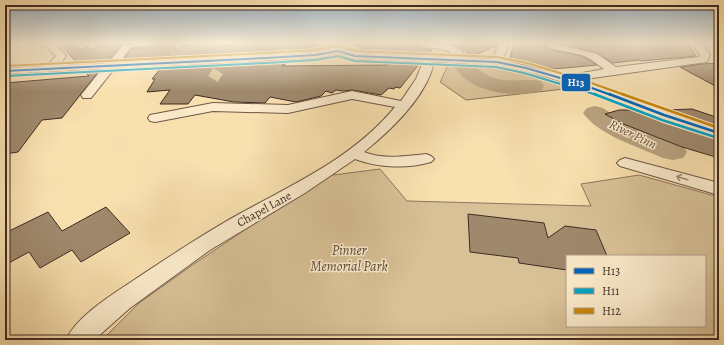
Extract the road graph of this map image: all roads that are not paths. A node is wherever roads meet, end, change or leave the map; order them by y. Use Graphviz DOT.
graph roads {
  1 [pos="58,59"];
  2 [pos="117,59"];
  3 [pos="243,59"];
  4 [pos="429,59"];
  5 [pos="444,59"];
  6 [pos="468,59"];
  7 [pos="498,59"];
  8 [pos="597,59"];
  9 [pos="703,59"];
  10 [pos="225,60"];
  11 [pos="471,61"];
  12 [pos="497,62"];
  13 [pos="111,66"];
  14 [pos="50,68"];
  15 [pos="218,70"];
  16 [pos="5,71"];
  17 [pos="614,71"];
  18 [pos="566,79"];
  19 [pos="87,95"];
  20 [pos="404,105"];
  21 [pos="155,118"];
  22 [pos="719,133"];
  23 [pos="353,153"];
  24 [pos="426,158"];
  25 [pos="625,163"];
  26 [pos="719,189"];
  27 [pos="78,340"];
  1 -- 14 [label="street"];
  2 -- 13 [label="street"];
  3 -- 10 [label="street"];
  4 -- 20 [label="street, Chapel Lane"];
  5 -- 11 [label="street"];
  6 -- 11 [label="street"];
  7 -- 12 [label="street"];
  8 -- 17 [label="street"];
  9 -- 17 [label="street"];
  10 -- 13 [label="street"];
  10 -- 15 [label="street"];
  11 -- 12 [label="street"];
  12 -- 18 [label="street"];
  13 -- 14 [label="street"];
  13 -- 19 [label="street"];
  14 -- 16 [label="street"];
  17 -- 18 [label="street"];
  18 -- 22 [label="street"];
  20 -- 21 [label="street"];
  20 -- 23 [label="street, Chapel Lane"];
  23 -- 24 [label="street"];
  23 -- 27 [label="street, Chapel Lane"];
  26 -- 25 [label="street, one-way"];
}
